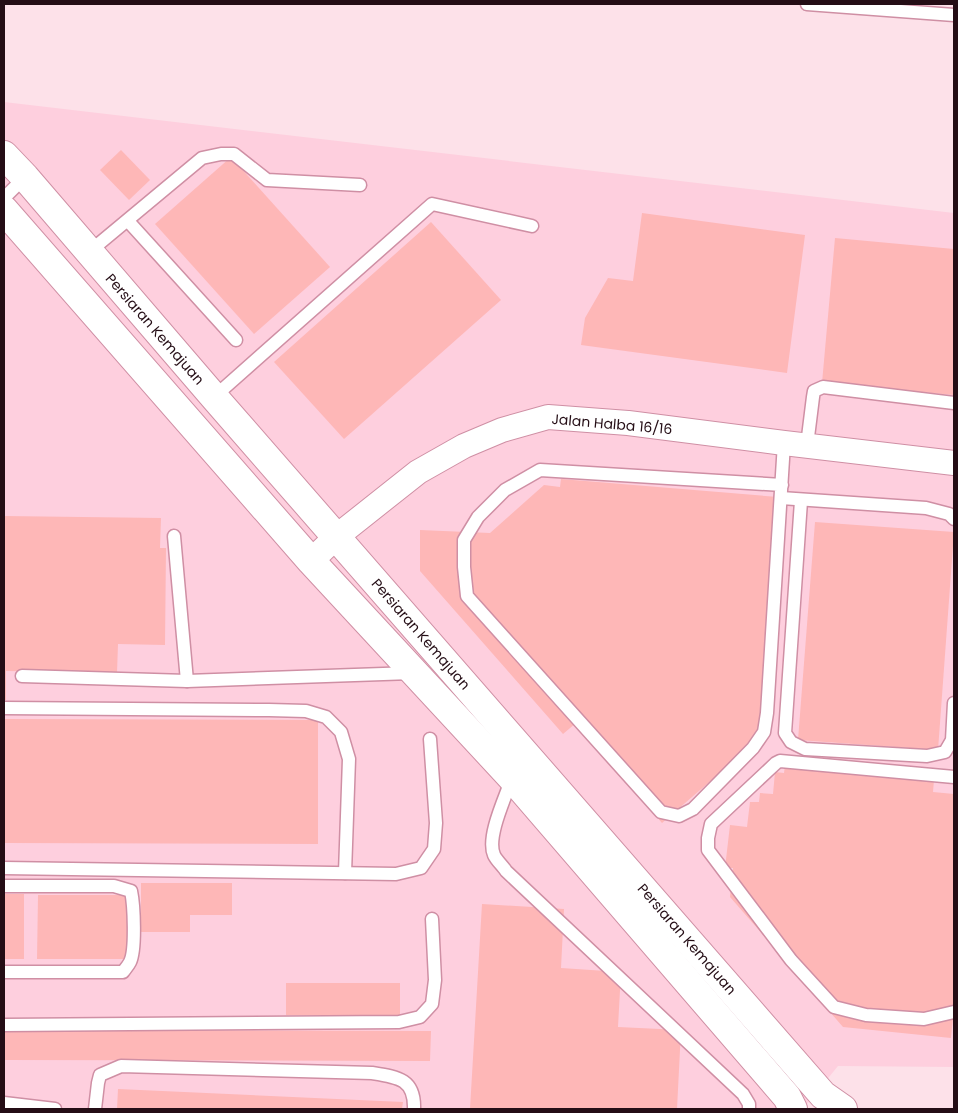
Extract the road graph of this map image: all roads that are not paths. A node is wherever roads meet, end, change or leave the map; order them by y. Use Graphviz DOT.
graph roads {
  1 [pos="807,4"];
  2 [pos="954,15"];
  3 [pos="4,155"];
  4 [pos="25,176"];
  5 [pos="360,185"];
  6 [pos="4,198"];
  7 [pos="4,210"];
  8 [pos="128,221"];
  9 [pos="532,226"];
  10 [pos="89,252"];
  11 [pos="236,340"];
  12 [pos="214,397"];
  13 [pos="954,403"];
  14 [pos="796,444"];
  15 [pos="954,463"];
  16 [pos="782,485"];
  17 [pos="781,498"];
  18 [pos="801,501"];
  19 [pos="954,519"];
  20 [pos="174,536"];
  21 [pos="336,537"];
  22 [pos="311,561"];
  23 [pos="416,673"];
  24 [pos="22,676"];
  25 [pos="187,681"];
  26 [pos="954,702"];
  27 [pos="4,708"];
  28 [pos="430,739"];
  29 [pos="954,777"];
  30 [pos="512,778"];
  31 [pos="4,868"];
  32 [pos="345,873"];
  33 [pos="4,886"];
  34 [pos="432,919"];
  35 [pos="4,972"];
  36 [pos="954,1012"];
  37 [pos="4,1025"];
  38 [pos="4,1103"];
  39 [pos="55,1109"];
  40 [pos="95,1109"];
  41 [pos="414,1109"];
  42 [pos="749,1109"];
  43 [pos="793,1109"];
  44 [pos="843,1109"];
  1 -- 2 [label="lane"];
  3 -- 4 [label="street, Persiaran Kemajuan"];
  4 -- 6 [label="lane"];
  4 -- 10 [label="street, Persiaran Kemajuan"];
  5 -- 8 [label="lane"];
  7 -- 22 [label="street, Persiaran Kemajuan"];
  8 -- 10 [label="lane"];
  8 -- 11 [label="lane"];
  9 -- 12 [label="lane"];
  10 -- 12 [label="street, Persiaran Kemajuan"];
  12 -- 21 [label="street, Persiaran Kemajuan"];
  13 -- 14 [label="lane"];
  14 -- 15 [label="street, Jalan Halba 16/16"];
  14 -- 16 [label="lane"];
  14 -- 21 [label="street, Jalan Halba 16/16"];
  16 -- 17 [label="lane"];
  16 -- 17 [label="lane"];
  17 -- 18 [label="lane"];
  18 -- 19 [label="lane"];
  18 -- 26 [label="lane"];
  20 -- 25 [label="lane"];
  21 -- 22 [label="street, Jalan Halba 16/16"];
  21 -- 44 [label="street, Persiaran Kemajuan"];
  22 -- 23 [label="street, Persiaran Kemajuan"];
  23 -- 25 [label="lane"];
  23 -- 30 [label="street, Persiaran Kemajuan"];
  24 -- 25 [label="lane"];
  27 -- 32 [label="lane"];
  28 -- 32 [label="lane"];
  29 -- 36 [label="lane"];
  30 -- 42 [label="lane"];
  30 -- 43 [label="street, Persiaran Kemajuan"];
  31 -- 32 [label="lane"];
  33 -- 35 [label="lane"];
  34 -- 37 [label="lane"];
  38 -- 39 [label="lane"];
  40 -- 41 [label="lane"];
}
